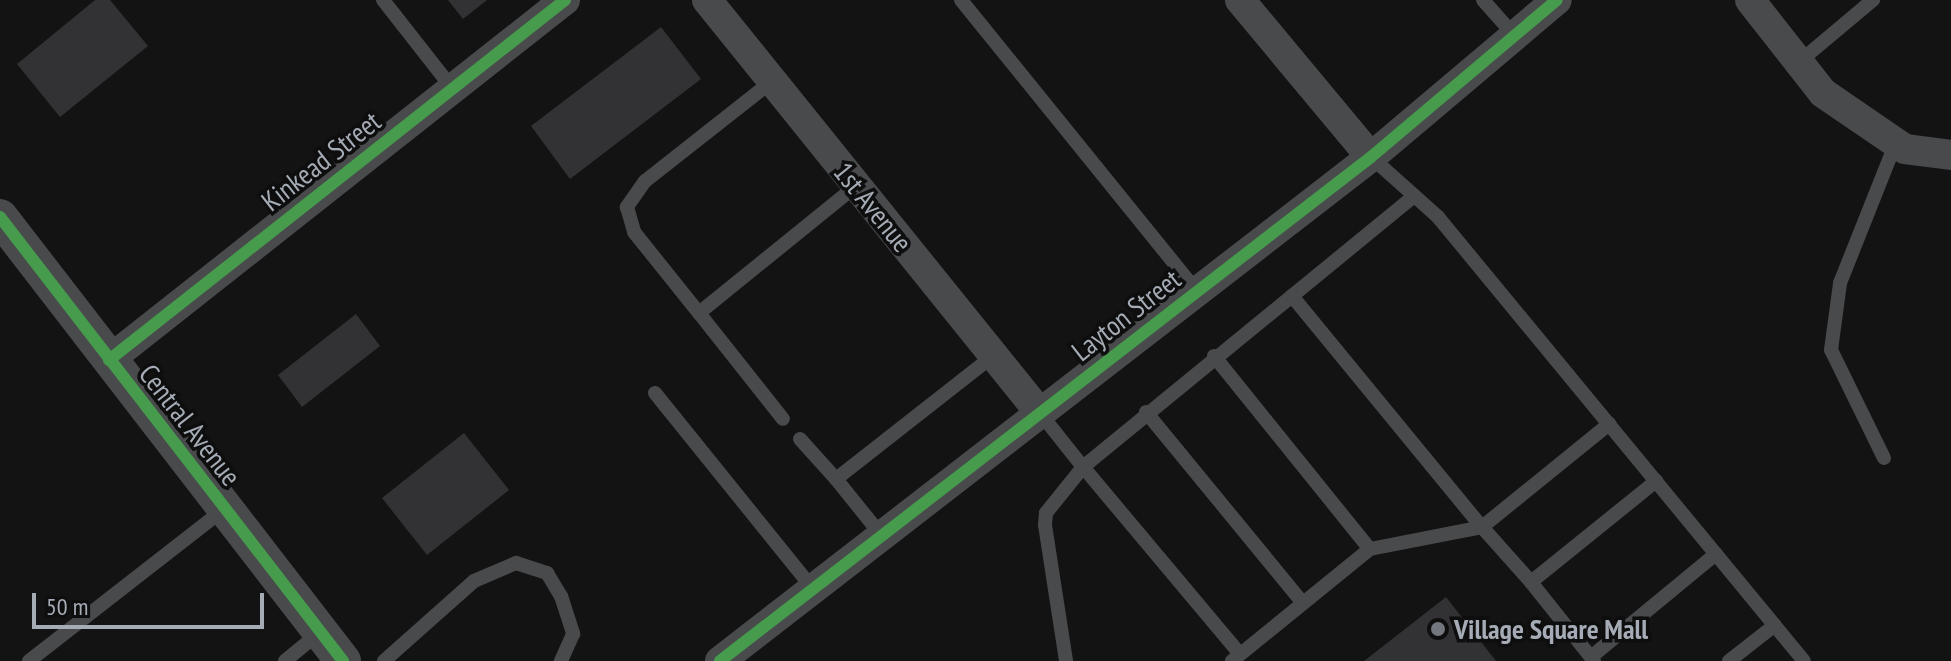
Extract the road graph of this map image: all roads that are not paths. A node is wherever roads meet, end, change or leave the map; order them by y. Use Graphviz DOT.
graph roads {
  1 [pos="383,0"];
  2 [pos="565,0"];
  3 [pos="707,0"];
  4 [pos="961,0"];
  5 [pos="1240,0"];
  6 [pos="1483,0"];
  7 [pos="1557,0"];
  8 [pos="1750,0"];
  9 [pos="1873,0"];
  10 [pos="1514,35"];
  11 [pos="1799,62"];
  12 [pos="771,82"];
  13 [pos="452,88"];
  14 [pos="1896,142"];
  15 [pos="1951,155"];
  16 [pos="1371,157"];
  17 [pos="856,186"];
  18 [pos="1414,196"];
  19 [pos="0,217"];
  20 [pos="1196,290"];
  21 [pos="1292,296"];
  22 [pos="699,313"];
  23 [pos="993,356"];
  24 [pos="1214,356"];
  25 [pos="109,360"];
  26 [pos="655,393"];
  27 [pos="1146,412"];
  28 [pos="1040,413"];
  29 [pos="783,419"];
  30 [pos="1609,424"];
  31 [pos="800,439"];
  32 [pos="1884,458"];
  33 [pos="1083,467"];
  34 [pos="836,479"];
  35 [pos="1656,481"];
  36 [pos="225,509"];
  37 [pos="1482,527"];
  38 [pos="882,536"];
  39 [pos="1370,549"];
  40 [pos="1716,554"];
  41 [pos="1531,582"];
  42 [pos="813,589"];
  43 [pos="1303,603"];
  44 [pos="1775,625"];
  45 [pos="321,632"];
  46 [pos="1236,658"];
  47 [pos="1592,659"];
  48 [pos="29,661"];
  49 [pos="285,661"];
  50 [pos="343,661"];
  51 [pos="384,661"];
  52 [pos="561,661"];
  53 [pos="720,661"];
  54 [pos="1066,661"];
  55 [pos="1729,661"];
  56 [pos="1804,661"];
  1 -- 13 [label="lane"];
  2 -- 13 [label="street, Kinkead Street"];
  3 -- 12 [label="street, 1st Avenue"];
  4 -- 20 [label="lane"];
  5 -- 16 [label="street"];
  6 -- 10 [label="lane"];
  7 -- 10 [label="street, Layton Street"];
  8 -- 11 [label="street"];
  9 -- 11 [label="lane"];
  10 -- 16 [label="street, Layton Street"];
  11 -- 14 [label="street"];
  12 -- 17 [label="street, 1st Avenue"];
  12 -- 22 [label="lane"];
  13 -- 25 [label="street, Kinkead Street"];
  14 -- 15 [label="street"];
  14 -- 32 [label="lane"];
  16 -- 18 [label="lane"];
  16 -- 20 [label="street, Layton Street"];
  17 -- 22 [label="lane"];
  17 -- 23 [label="street, 1st Avenue"];
  18 -- 21 [label="lane"];
  18 -- 30 [label="lane"];
  19 -- 25 [label="street, Central Avenue"];
  20 -- 28 [label="street, Layton Street"];
  21 -- 24 [label="lane"];
  21 -- 37 [label="lane"];
  22 -- 29 [label="lane"];
  23 -- 28 [label="street, 1st Avenue"];
  23 -- 34 [label="lane"];
  24 -- 27 [label="lane"];
  24 -- 39 [label="lane"];
  25 -- 36 [label="street, Central Avenue"];
  26 -- 42 [label="lane"];
  27 -- 33 [label="lane"];
  27 -- 43 [label="lane"];
  28 -- 33 [label="lane"];
  28 -- 38 [label="street, Layton Street"];
  30 -- 35 [label="lane"];
  30 -- 37 [label="lane"];
  31 -- 34 [label="lane"];
  33 -- 46 [label="lane"];
  33 -- 54 [label="lane"];
  34 -- 38 [label="lane"];
  35 -- 40 [label="lane"];
  35 -- 41 [label="lane"];
  36 -- 45 [label="street, Central Avenue"];
  36 -- 48 [label="lane"];
  37 -- 39 [label="lane"];
  37 -- 41 [label="lane"];
  38 -- 42 [label="street, Layton Street"];
  39 -- 43 [label="lane"];
  40 -- 44 [label="lane"];
  40 -- 47 [label="lane"];
  41 -- 47 [label="lane"];
  42 -- 53 [label="street, Layton Street"];
  43 -- 46 [label="lane"];
  44 -- 55 [label="lane"];
  44 -- 56 [label="lane"];
  45 -- 49 [label="lane"];
  45 -- 50 [label="street, Central Avenue"];
  51 -- 52 [label="lane"];
}
